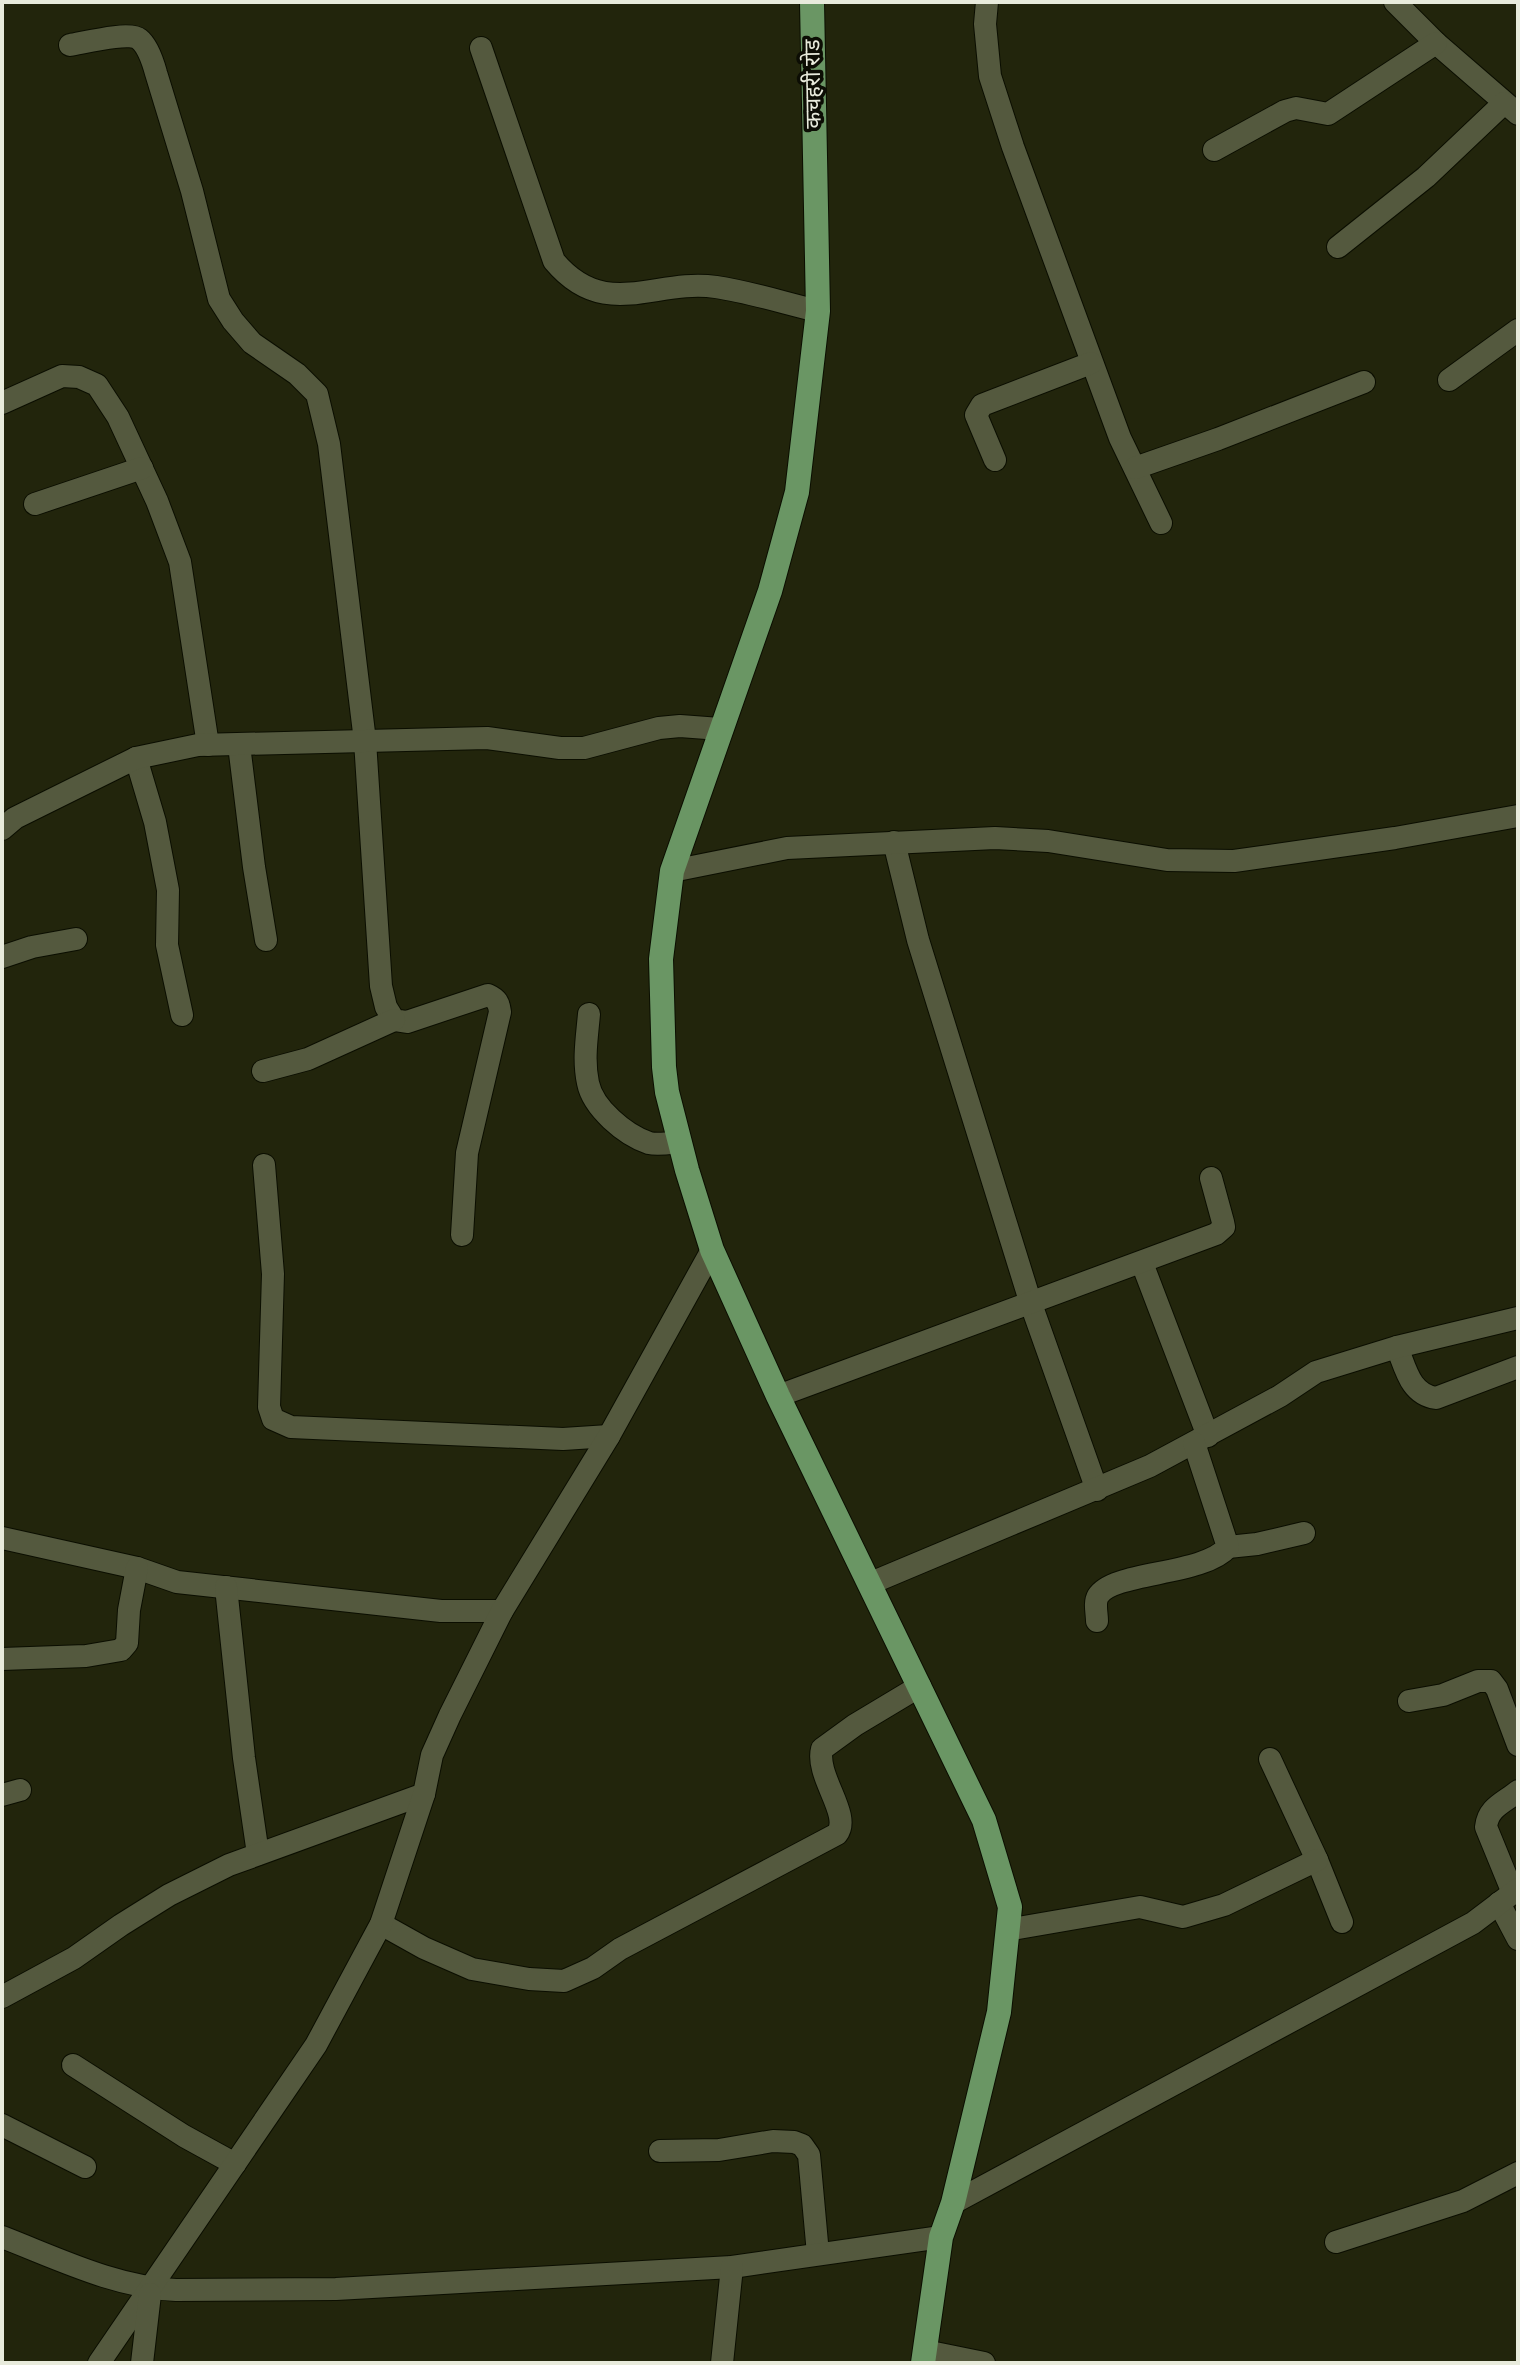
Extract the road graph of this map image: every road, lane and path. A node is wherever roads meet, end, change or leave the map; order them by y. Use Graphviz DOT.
graph roads {
  1 [pos="812,2"];
  2 [pos="987,2"];
  3 [pos="1395,2"];
  4 [pos="1436,43"];
  5 [pos="70,45"];
  6 [pos="481,48"];
  7 [pos="1511,108"];
  8 [pos="1214,150"];
  9 [pos="1338,247"];
  10 [pos="818,311"];
  11 [pos="1518,330"];
  12 [pos="1091,363"];
  13 [pos="1449,380"];
  14 [pos="1364,382"];
  15 [pos="2,403"];
  16 [pos="995,460"];
  17 [pos="142,468"];
  18 [pos="1135,468"];
  19 [pos="35,504"];
  20 [pos="1161,523"];
  21 [pos="720,729"];
  22 [pos="365,741"];
  23 [pos="208,745"];
  24 [pos="239,745"];
  25 [pos="136,758"];
  26 [pos="1518,816"];
  27 [pos="2,829"];
  28 [pos="894,842"];
  29 [pos="672,871"];
  30 [pos="76,939"];
  31 [pos="266,940"];
  32 [pos="2,957"];
  33 [pos="589,1014"];
  34 [pos="182,1015"];
  35 [pos="394,1020"];
  36 [pos="263,1071"];
  37 [pos="680,1142"];
  38 [pos="264,1165"];
  39 [pos="1211,1178"];
  40 [pos="462,1235"];
  41 [pos="712,1250"];
  42 [pos="1142,1263"];
  43 [pos="1031,1304"];
  44 [pos="1518,1318"];
  45 [pos="1397,1347"];
  46 [pos="1518,1367"];
  47 [pos="778,1396"];
  48 [pos="609,1436"];
  49 [pos="1201,1440"];
  50 [pos="1097,1490"];
  51 [pos="1304,1533"];
  52 [pos="2,1538"];
  53 [pos="1228,1547"];
  54 [pos="137,1568"];
  55 [pos="871,1583"];
  56 [pos="226,1587"];
  57 [pos="502,1611"];
  58 [pos="1097,1621"];
  59 [pos="2,1659"];
  60 [pos="920,1686"];
  61 [pos="1409,1701"];
  62 [pos="1518,1745"];
  63 [pos="1270,1759"];
  64 [pos="1518,1791"];
  65 [pos="424,1794"];
  66 [pos="258,1854"];
  67 [pos="1317,1860"];
  68 [pos="1510,1895"];
  69 [pos="1342,1922"];
  70 [pos="381,1924"];
  71 [pos="1007,1930"];
  72 [pos="1518,1939"];
  73 [pos="4,1989"];
  74 [pos="73,2065"];
  75 [pos="2,2125"];
  76 [pos="660,2151"];
  77 [pos="235,2164"];
  78 [pos="85,2167"];
  79 [pos="1518,2173"];
  80 [pos="953,2203"];
  81 [pos="2,2237"];
  82 [pos="941,2237"];
  83 [pos="1336,2242"];
  84 [pos="818,2254"];
  85 [pos="732,2267"];
  86 [pos="150,2289"];
  87 [pos="924,2357"];
  88 [pos="99,2363"];
  89 [pos="142,2363"];
  90 [pos="722,2363"];
  91 [pos="984,2363"];
  1 -- 10 [label="main road, कचहरी रोड"];
  2 -- 12 [label="street"];
  3 -- 4 [label="street"];
  4 -- 7 [label="street"];
  4 -- 8 [label="street"];
  5 -- 22 [label="street"];
  6 -- 10 [label="street"];
  7 -- 9 [label="street"];
  10 -- 21 [label="main road, कचहरी रोड"];
  11 -- 13 [label="street"];
  12 -- 16 [label="street"];
  12 -- 18 [label="street"];
  14 -- 18 [label="street"];
  15 -- 17 [label="street"];
  17 -- 19 [label="street"];
  17 -- 23 [label="street"];
  18 -- 20 [label="street"];
  21 -- 22 [label="street"];
  21 -- 29 [label="main road, कचहरी रोड"];
  22 -- 24 [label="street"];
  22 -- 35 [label="street"];
  23 -- 24 [label="street"];
  23 -- 25 [label="street"];
  24 -- 31 [label="street"];
  25 -- 27 [label="street"];
  25 -- 34 [label="street"];
  26 -- 28 [label="street"];
  28 -- 29 [label="street"];
  28 -- 43 [label="street"];
  29 -- 37 [label="main road, कचहरी रोड"];
  30 -- 32 [label="street"];
  33 -- 37 [label="street"];
  35 -- 36 [label="street"];
  35 -- 40 [label="street"];
  37 -- 41 [label="main road, कचहरी रोड"];
  38 -- 48 [label="street"];
  39 -- 42 [label="street"];
  41 -- 47 [label="main road, कचहरी रोड"];
  41 -- 48 [label="street"];
  42 -- 43 [label="street"];
  42 -- 49 [label="street"];
  43 -- 47 [label="street"];
  43 -- 50 [label="street"];
  44 -- 45 [label="street"];
  45 -- 46 [label="street"];
  45 -- 49 [label="street"];
  47 -- 55 [label="main road, कचहरी रोड"];
  48 -- 57 [label="street"];
  49 -- 50 [label="street"];
  49 -- 53 [label="street"];
  50 -- 55 [label="street"];
  51 -- 53 [label="street"];
  52 -- 54 [label="street"];
  53 -- 58 [label="street"];
  54 -- 56 [label="street"];
  54 -- 59 [label="street"];
  55 -- 60 [label="main road, कचहरी रोड"];
  56 -- 57 [label="street"];
  56 -- 66 [label="street"];
  57 -- 65 [label="street"];
  60 -- 70 [label="street"];
  60 -- 71 [label="main road, कचहरी रोड"];
  61 -- 62 [label="street"];
  63 -- 67 [label="street"];
  64 -- 68 [label="street"];
  65 -- 66 [label="street"];
  65 -- 70 [label="street"];
  66 -- 73 [label="street"];
  67 -- 69 [label="street"];
  67 -- 71 [label="street"];
  68 -- 72 [label="street"];
  68 -- 80 [label="street"];
  70 -- 77 [label="street"];
  71 -- 80 [label="main road, कचहरी रोड"];
  74 -- 77 [label="street"];
  75 -- 78 [label="street"];
  76 -- 84 [label="street"];
  77 -- 86 [label="street"];
  79 -- 83 [label="street"];
  80 -- 82 [label="main road, कचहरी रोड"];
  81 -- 86 [label="street"];
  82 -- 84 [label="street"];
  82 -- 87 [label="main road, कचहरी रोड"];
  84 -- 85 [label="street"];
  85 -- 86 [label="street"];
  85 -- 90 [label="street"];
  86 -- 88 [label="street"];
  86 -- 89 [label="street"];
  87 -- 91 [label="street"];
}
